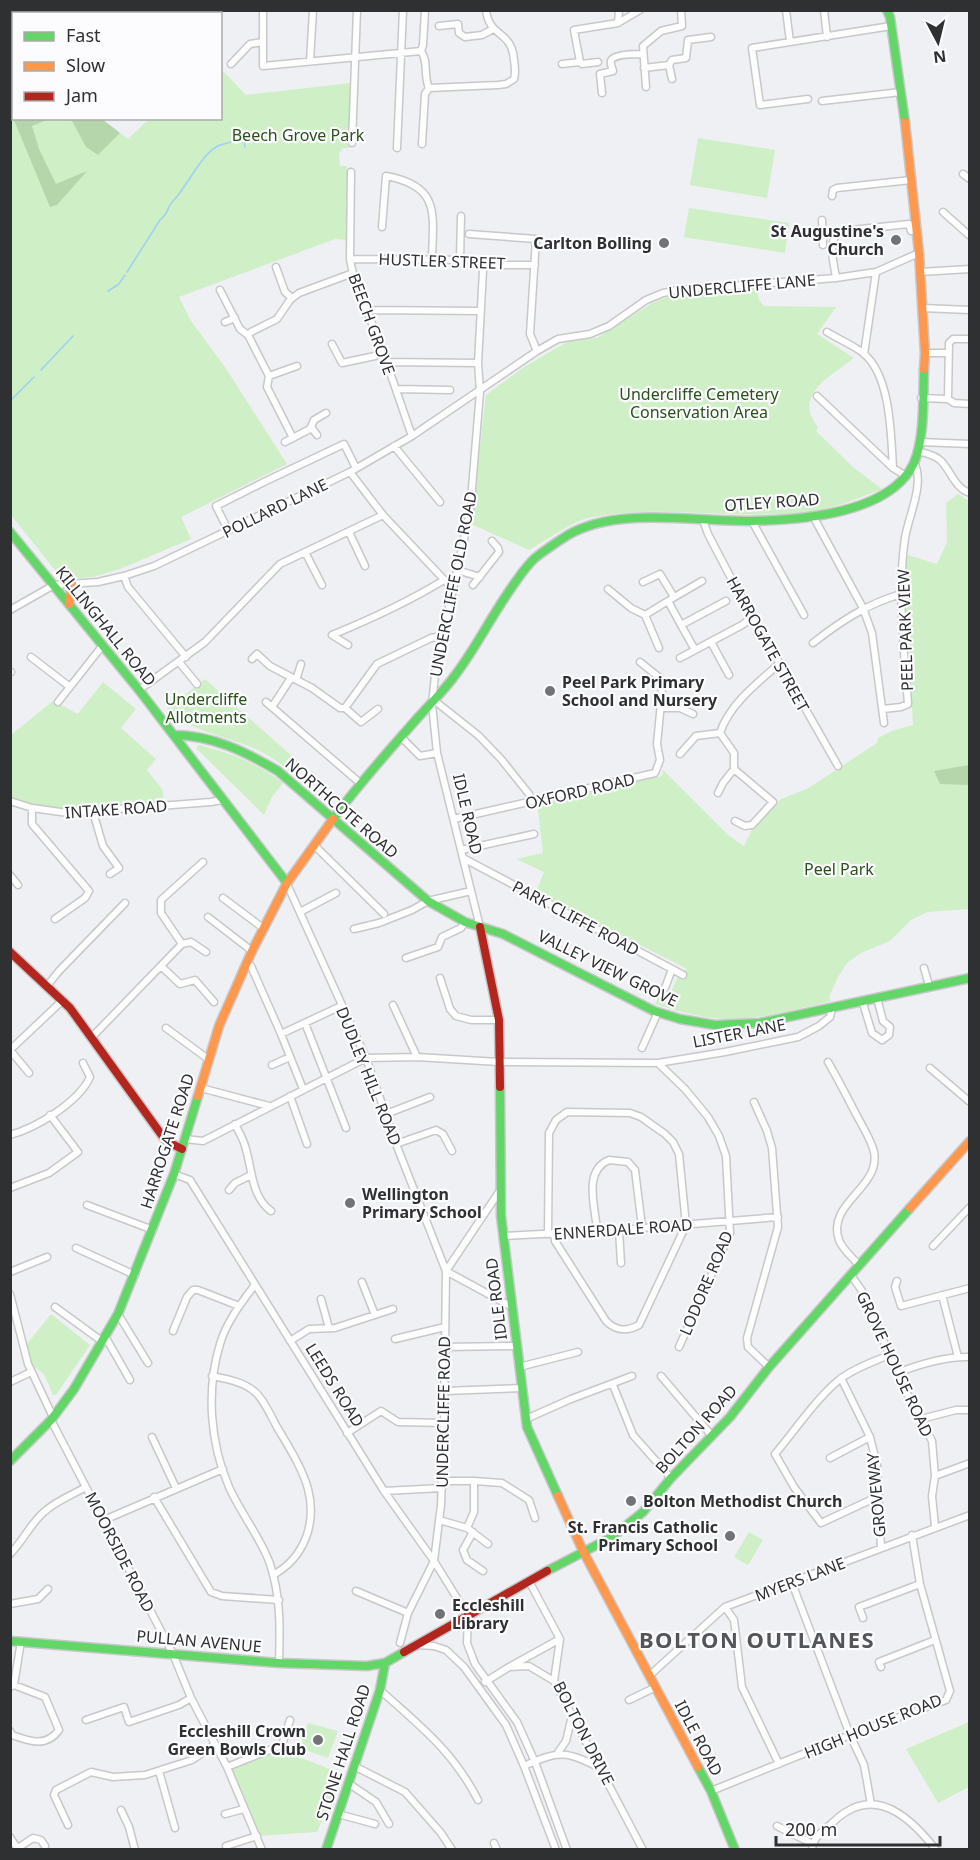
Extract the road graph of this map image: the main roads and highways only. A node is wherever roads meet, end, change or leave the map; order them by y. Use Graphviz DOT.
graph roads {
  1 [pos="887,10"];
  2 [pos="12,537"];
  3 [pos="72,583"];
  4 [pos="69,604"];
  5 [pos="174,735"];
  6 [pos="333,819"];
  7 [pos="286,884"];
  8 [pos="480,927"];
  9 [pos="10,952"];
  10 [pos="969,978"];
  11 [pos="969,1141"];
  12 [pos="182,1149"];
  13 [pos="10,1461"];
  14 [pos="583,1551"];
  15 [pos="10,1641"];
  16 [pos="385,1663"];
  17 [pos="326,1850"];
  18 [pos="735,1850"];
  1 -- 6 [label="main road, OTLEY ROAD"];
  2 -- 4 [label="main road, KILLINGHALL ROAD"];
  3 -- 4 [label="main road"];
  4 -- 5 [label="main road, KILLINGHALL ROAD"];
  5 -- 6 [label="main road, NORTHCOTE ROAD"];
  5 -- 7 [label="main road, KILLINGHALL ROAD"];
  6 -- 7 [label="main road, HARROGATE ROAD"];
  6 -- 8 [label="main road, NORTHCOTE ROAD"];
  7 -- 12 [label="main road, HARROGATE ROAD"];
  8 -- 10 [label="main road, VALLEY VIEW GROVE"];
  8 -- 14 [label="main road, IDLE ROAD"];
  9 -- 12 [label="main road"];
  11 -- 14 [label="main road, BOLTON ROAD"];
  12 -- 13 [label="main road, HARROGATE ROAD"];
  14 -- 16 [label="main road, BOLTON ROAD"];
  14 -- 18 [label="main road, IDLE ROAD"];
  15 -- 16 [label="main road, PULLAN AVENUE"];
  16 -- 17 [label="main road, STONE HALL ROAD"];
}
